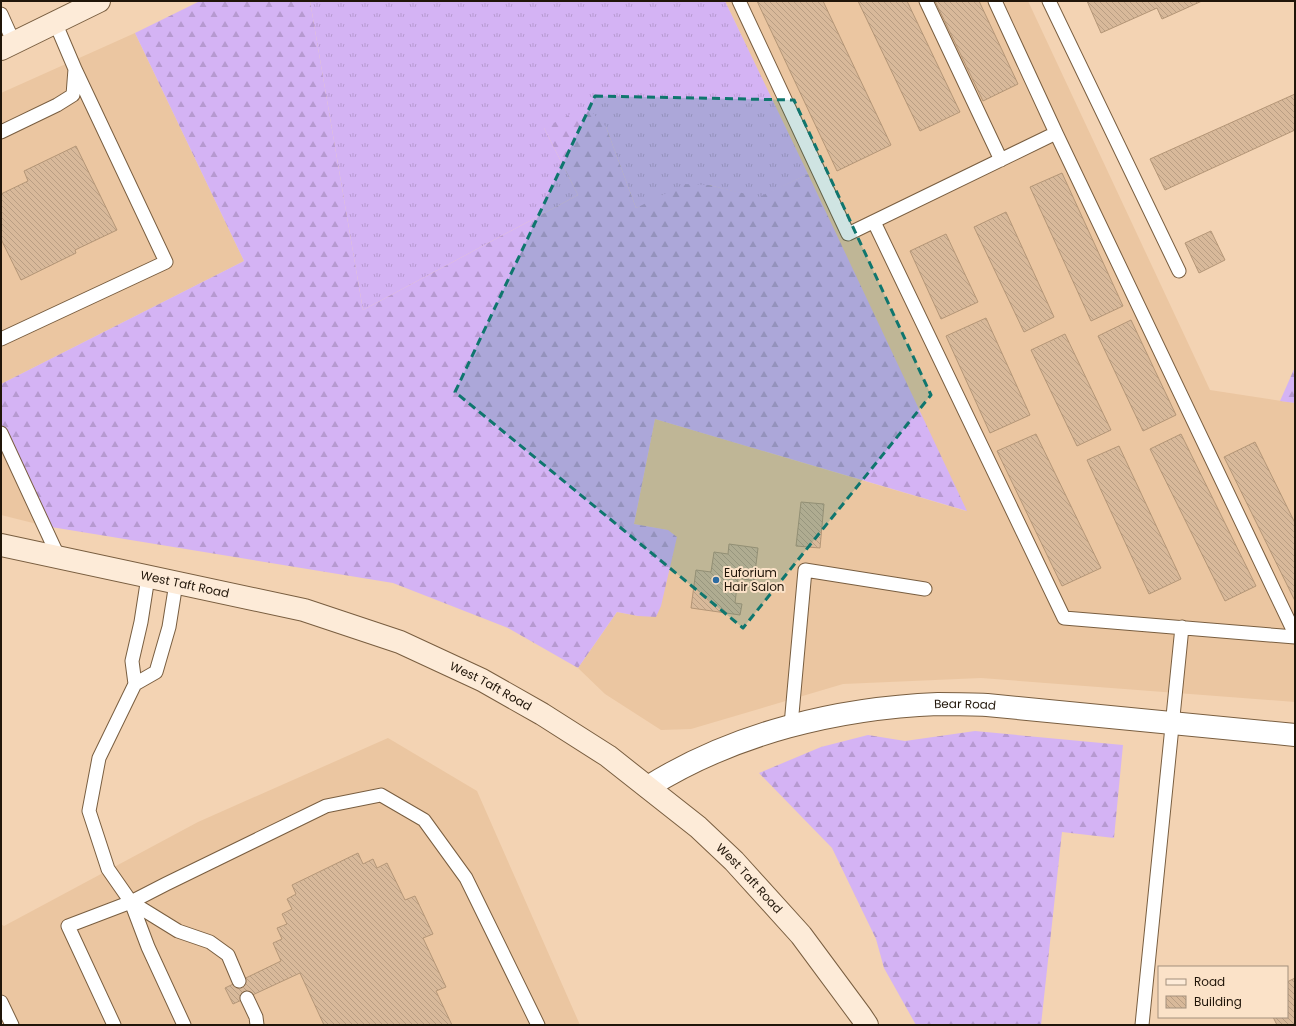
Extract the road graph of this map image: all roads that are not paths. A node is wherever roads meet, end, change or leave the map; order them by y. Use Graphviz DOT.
graph roads {
  1 [pos="99,1"];
  2 [pos="739,1"];
  3 [pos="926,1"];
  4 [pos="995,1"];
  5 [pos="1049,1"];
  6 [pos="1,14"];
  7 [pos="55,22"];
  8 [pos="7,46"];
  9 [pos="76,69"];
  10 [pos="1,132"];
  11 [pos="1056,133"];
  12 [pos="1001,160"];
  13 [pos="874,222"];
  14 [pos="1178,271"];
  15 [pos="1,340"];
  16 [pos="1,433"];
  17 [pos="1,545"];
  18 [pos="59,558"];
  19 [pos="148,577"];
  20 [pos="176,582"];
  21 [pos="925,589"];
  22 [pos="1182,628"];
  23 [pos="1295,634"];
  24 [pos="1295,637"];
  25 [pos="135,684"];
  26 [pos="1171,723"];
  27 [pos="791,725"];
  28 [pos="1295,735"];
  29 [pos="648,787"];
  30 [pos="131,902"];
  31 [pos="240,981"];
  32 [pos="247,998"];
  33 [pos="1,1002"];
  34 [pos="12,1025"];
  35 [pos="114,1025"];
  36 [pos="184,1025"];
  37 [pos="257,1025"];
  38 [pos="538,1025"];
  39 [pos="867,1025"];
  40 [pos="1142,1025"];
  1 -- 7 [label="main road"];
  2 -- 13 [label="lane"];
  3 -- 12 [label="lane"];
  4 -- 11 [label="lane"];
  5 -- 14 [label="lane"];
  6 -- 8 [label="lane"];
  7 -- 8 [label="main road"];
  7 -- 9 [label="lane"];
  9 -- 10 [label="lane"];
  9 -- 15 [label="lane"];
  11 -- 12 [label="lane"];
  11 -- 23 [label="lane"];
  12 -- 13 [label="lane"];
  13 -- 22 [label="lane"];
  16 -- 18 [label="lane"];
  17 -- 18 [label="main road, West Taft Road"];
  18 -- 19 [label="main road, West Taft Road"];
  19 -- 20 [label="main road, West Taft Road"];
  19 -- 25 [label="lane"];
  20 -- 25 [label="lane"];
  20 -- 29 [label="main road, West Taft Road"];
  21 -- 27 [label="lane"];
  22 -- 24 [label="lane"];
  22 -- 26 [label="lane"];
  25 -- 30 [label="lane"];
  26 -- 27 [label="street, Bear Road"];
  26 -- 28 [label="street, Bear Road"];
  26 -- 40 [label="lane"];
  27 -- 29 [label="street, Bear Road"];
  29 -- 39 [label="main road, West Taft Road"];
  30 -- 31 [label="lane"];
  30 -- 35 [label="lane"];
  30 -- 36 [label="lane"];
  30 -- 38 [label="lane"];
  32 -- 37 [label="lane"];
  33 -- 34 [label="lane"];
}
